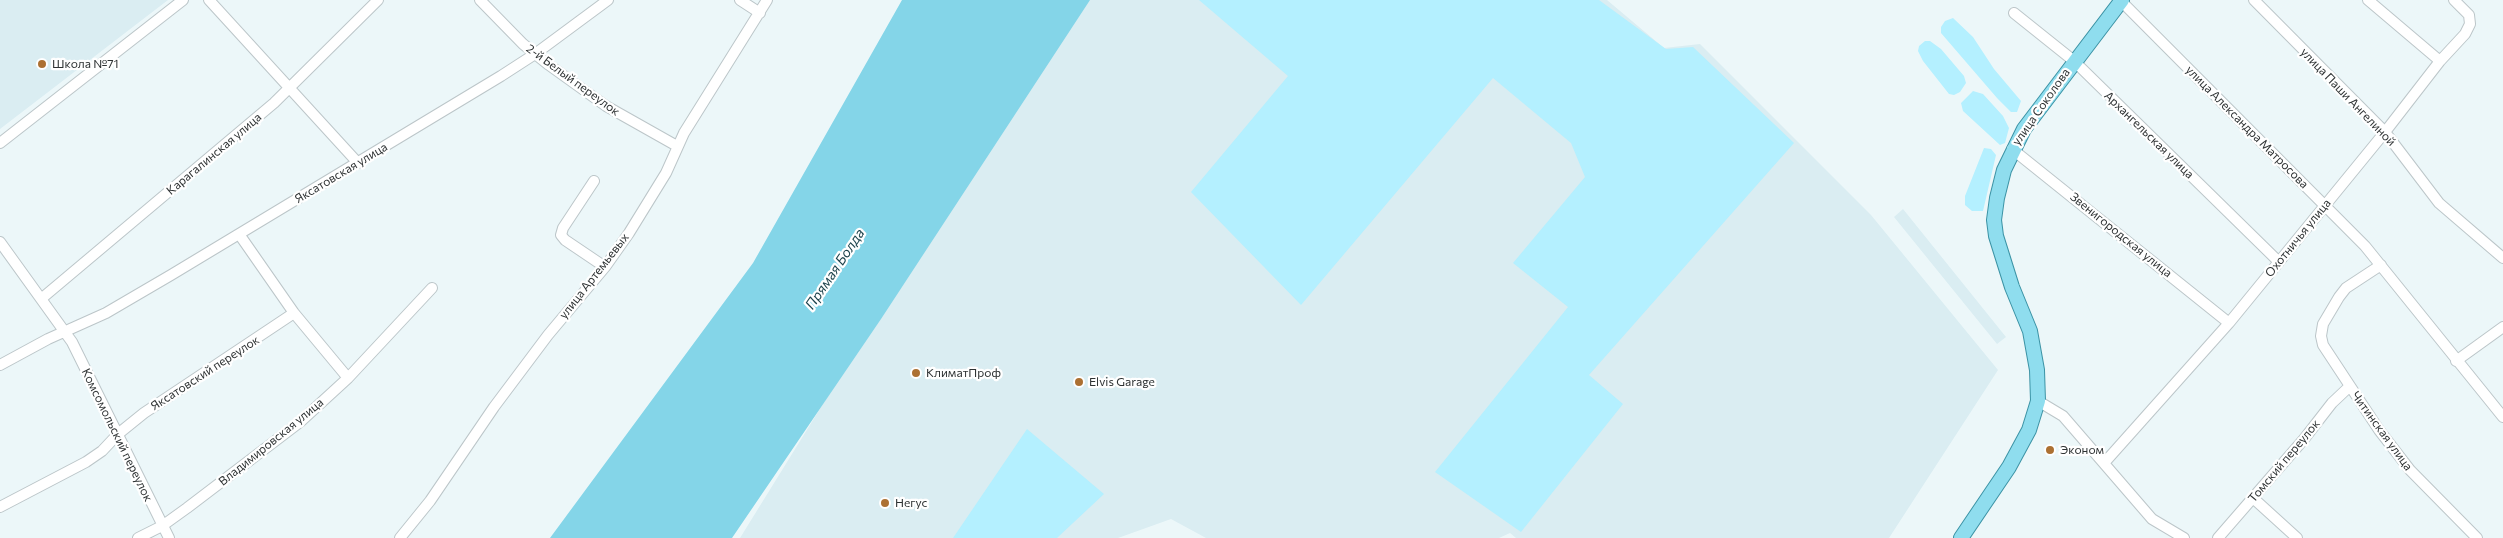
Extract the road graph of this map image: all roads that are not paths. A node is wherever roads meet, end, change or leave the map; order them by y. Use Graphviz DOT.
graph roads {
  1 [pos="183,0"];
  2 [pos="209,0"];
  3 [pos="378,0"];
  4 [pos="480,0"];
  5 [pos="608,0"];
  6 [pos="740,0"];
  7 [pos="767,0"];
  8 [pos="2121,0"];
  9 [pos="2254,0"];
  10 [pos="2368,0"];
  11 [pos="2457,3"];
  12 [pos="760,13"];
  13 [pos="2014,13"];
  14 [pos="535,54"];
  15 [pos="2074,61"];
  16 [pos="2440,61"];
  17 [pos="290,88"];
  18 [pos="2384,132"];
  19 [pos="0,143"];
  20 [pos="677,146"];
  21 [pos="2012,149"];
  22 [pos="358,163"];
  23 [pos="594,181"];
  24 [pos="2325,205"];
  25 [pos="239,234"];
  26 [pos="0,242"];
  27 [pos="2503,258"];
  28 [pos="2279,262"];
  29 [pos="2381,265"];
  30 [pos="605,267"];
  31 [pos="432,288"];
  32 [pos="41,298"];
  33 [pos="294,313"];
  34 [pos="2229,323"];
  35 [pos="2503,327"];
  36 [pos="64,332"];
  37 [pos="2456,361"];
  38 [pos="0,365"];
  39 [pos="348,378"];
  40 [pos="2350,386"];
  41 [pos="2038,401"];
  42 [pos="2503,417"];
  43 [pos="118,434"];
  44 [pos="2105,462"];
  45 [pos="2253,498"];
  46 [pos="0,508"];
  47 [pos="162,526"];
  48 [pos="138,538"];
  49 [pos="169,538"];
  50 [pos="400,538"];
  51 [pos="1961,538"];
  52 [pos="2184,538"];
  53 [pos="2218,538"];
  54 [pos="2297,538"];
  55 [pos="2477,538"];
  1 -- 19 [label="street"];
  2 -- 17 [label="street"];
  3 -- 17 [label="street, Карагалинская улица"];
  4 -- 14 [label="street, 2-й Белый переулок"];
  5 -- 14 [label="street, Яксатовская улица"];
  6 -- 12 [label="street"];
  7 -- 12 [label="street, улица Артемьевых"];
  8 -- 15 [label="main road, улица Соколова"];
  8 -- 24 [label="street, улица Александра Матросова"];
  9 -- 18 [label="street, улица Паши Ангелиной"];
  10 -- 16 [label="street"];
  11 -- 16 [label="street, Охотничья улица"];
  12 -- 20 [label="street, улица Артемьевых"];
  13 -- 15 [label="street, Архангельская улица"];
  14 -- 20 [label="street, 2-й Белый переулок"];
  14 -- 22 [label="street, Яксатовская улица"];
  15 -- 21 [label="main road, улица Соколова"];
  15 -- 28 [label="street, Архангельская улица"];
  16 -- 18 [label="street, Охотничья улица"];
  17 -- 22 [label="street"];
  17 -- 32 [label="street, Карагалинская улица"];
  18 -- 24 [label="street, Охотничья улица"];
  18 -- 27 [label="street, улица Паши Ангелиной"];
  20 -- 30 [label="street, улица Артемьевых"];
  21 -- 34 [label="street, Звенигородская улица"];
  21 -- 41 [label="main road, улица Соколова"];
  22 -- 25 [label="street, Яксатовская улица"];
  23 -- 30 [label="street"];
  24 -- 28 [label="street, Охотничья улица"];
  24 -- 29 [label="street, улица Александра Матросова"];
  25 -- 33 [label="street"];
  25 -- 36 [label="street, Яксатовская улица"];
  26 -- 32 [label="street, Комсомольский переулок"];
  28 -- 34 [label="street, Охотничья улица"];
  29 -- 37 [label="street, улица Александра Матросова"];
  29 -- 40 [label="street, Читинская улица"];
  30 -- 50 [label="street, улица Артемьевых"];
  31 -- 39 [label="street, Владимировская улица"];
  32 -- 36 [label="street, Комсомольский переулок"];
  33 -- 39 [label="street"];
  33 -- 43 [label="street, Яксатовский переулок"];
  34 -- 44 [label="street, Охотничья улица"];
  35 -- 37 [label="street"];
  36 -- 38 [label="street"];
  36 -- 43 [label="street, Комсомольский переулок"];
  37 -- 42 [label="street, улица Александра Матросова"];
  39 -- 47 [label="street, Владимировская улица"];
  40 -- 45 [label="street, Томский переулок"];
  40 -- 55 [label="street, Читинская улица"];
  41 -- 44 [label="street"];
  41 -- 51 [label="main road, улица Соколова"];
  43 -- 46 [label="street, Яксатовский переулок"];
  43 -- 47 [label="street, Комсомольский переулок"];
  44 -- 52 [label="street"];
  45 -- 53 [label="street, Томский переулок"];
  45 -- 54 [label="street"];
  47 -- 48 [label="street, Владимировская улица"];
  47 -- 49 [label="street, Комсомольский переулок"];
}
